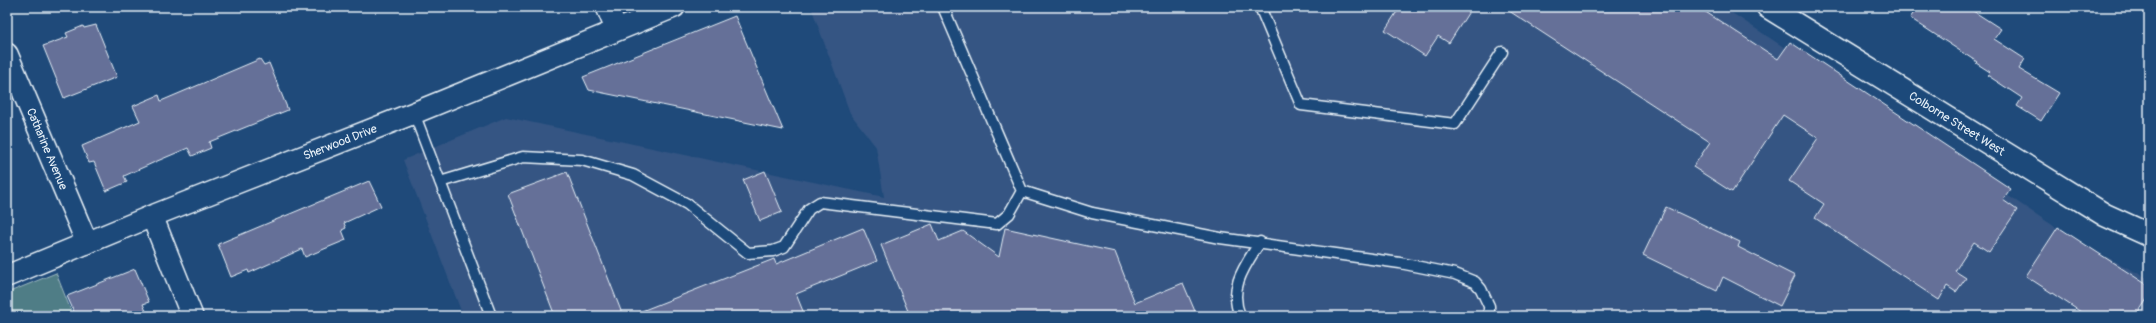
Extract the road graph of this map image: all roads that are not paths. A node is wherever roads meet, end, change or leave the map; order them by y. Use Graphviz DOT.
graph roads {
  1 [pos="606,7"];
  2 [pos="674,7"];
  3 [pos="943,7"];
  4 [pos="1260,7"];
  5 [pos="1769,8"];
  6 [pos="616,29"];
  7 [pos="1502,52"];
  8 [pos="7,54"];
  9 [pos="414,113"];
  10 [pos="440,182"];
  11 [pos="1022,191"];
  12 [pos="152,216"];
  13 [pos="2149,235"];
  14 [pos="1260,242"];
  15 [pos="87,244"];
  16 [pos="7,276"];
  17 [pos="192,316"];
  18 [pos="491,316"];
  19 [pos="1240,316"];
  20 [pos="1489,316"];
  1 -- 6 [label="street"];
  2 -- 6 [label="street, Sherwood Drive"];
  3 -- 11 [label="lane"];
  4 -- 7 [label="lane"];
  5 -- 13 [label="main road, Colborne Street West"];
  6 -- 9 [label="street, Sherwood Drive"];
  8 -- 15 [label="street, Catharine Avenue"];
  9 -- 10 [label="lane"];
  9 -- 12 [label="street, Sherwood Drive"];
  10 -- 11 [label="lane"];
  10 -- 18 [label="lane"];
  11 -- 14 [label="lane"];
  12 -- 15 [label="street, Sherwood Drive"];
  12 -- 17 [label="street"];
  14 -- 19 [label="lane"];
  14 -- 20 [label="lane"];
  15 -- 16 [label="street, Sherwood Drive"];
}
